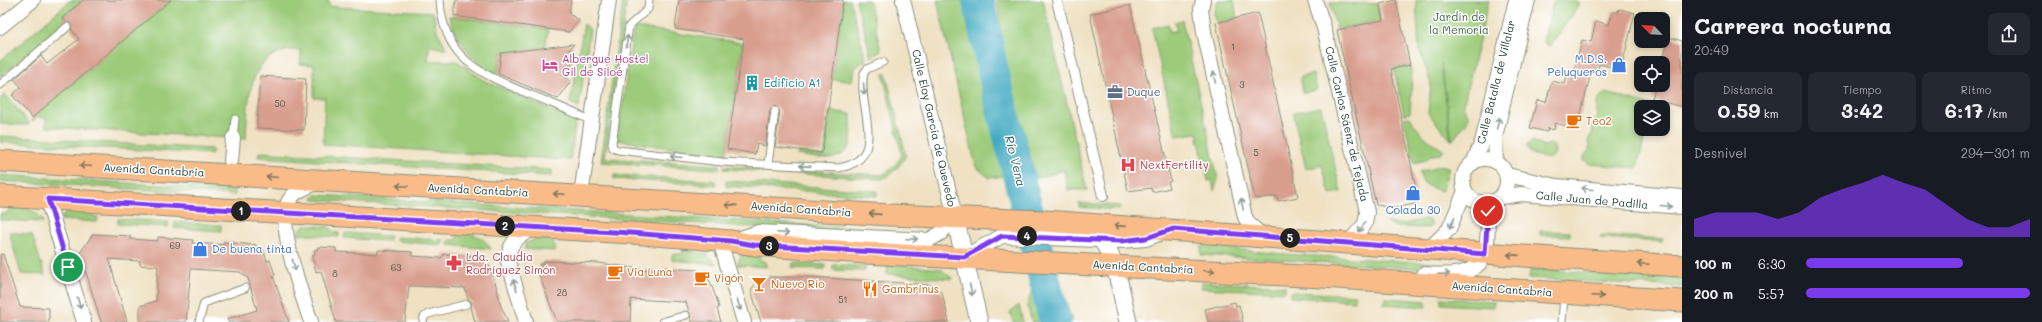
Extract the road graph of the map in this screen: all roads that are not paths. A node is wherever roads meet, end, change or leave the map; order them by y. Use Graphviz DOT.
graph roads {
  1 [pos="32,0"];
  2 [pos="440,0"];
  3 [pos="609,0"];
  4 [pos="649,0"];
  5 [pos="903,0"];
  6 [pos="1057,0"];
  7 [pos="1203,0"];
  8 [pos="1315,0"];
  9 [pos="1516,0"];
  10 [pos="1528,0"];
  11 [pos="0,27"];
  12 [pos="67,27"];
  13 [pos="883,62"];
  14 [pos="0,85"];
  15 [pos="775,111"];
  16 [pos="235,119"];
  17 [pos="592,121"];
  18 [pos="233,138"];
  19 [pos="0,161"];
  20 [pos="231,162"];
  21 [pos="1496,162"];
  22 [pos="1472,163"];
  23 [pos="768,164"];
  24 [pos="1507,175"];
  25 [pos="321,181"];
  26 [pos="1465,191"];
  27 [pos="581,195"];
  28 [pos="0,196"];
  29 [pos="1103,196"];
  30 [pos="1682,196"];
  31 [pos="1501,197"];
  32 [pos="48,199"];
  33 [pos="1489,203"];
  34 [pos="1682,207"];
  35 [pos="285,213"];
  36 [pos="956,217"];
  37 [pos="1078,223"];
  38 [pos="535,228"];
  39 [pos="1014,228"];
  40 [pos="1047,229"];
  41 [pos="1173,229"];
  42 [pos="1262,236"];
  43 [pos="1101,239"];
  44 [pos="725,241"];
  45 [pos="1348,243"];
  46 [pos="1429,249"];
  47 [pos="1485,254"];
  48 [pos="964,257"];
  49 [pos="1114,266"];
  50 [pos="1682,266"];
  51 [pos="1322,277"];
  52 [pos="245,288"];
  53 [pos="1564,294"];
  54 [pos="1682,301"];
  55 [pos="467,304"];
  56 [pos="686,315"];
  57 [pos="84,322"];
  58 [pos="199,322"];
  59 [pos="311,322"];
  60 [pos="423,322"];
  61 [pos="526,322"];
  62 [pos="662,322"];
  63 [pos="744,322"];
  64 [pos="979,322"];
  65 [pos="1128,322"];
  66 [pos="1562,322"];
  1 -- 11 [label="street"];
  2 -- 17 [label="lane"];
  3 -- 17 [label="street"];
  23 -- 4 [label="lane, one-way"];
  5 -- 36 [label="street, Calle Eloy García de Quevedo"];
  6 -- 29 [label="street"];
  42 -- 7 [label="street, one-way"];
  8 -- 45 [label="street, Calle Carlos Sáenz de Tejada, one-way"];
  9 -- 22 [label="street, Calle Batalla de Villalar"];
  21 -- 10 [label="street, Calle Batalla de Villalar, one-way"];
  12 -- 14 [label="lane"];
  13 -- 23 [label="lane, one-way"];
  15 -- 23 [label="lane"];
  16 -- 18 [label="lane"];
  17 -- 27 [label="street"];
  18 -- 20 [label="street"];
  25 -- 19 [label="main road, Avenida Cantabria, one-way"];
  21 -- 22 [label="street"];
  21 -- 24 [label="street"];
  22 -- 26 [label="street"];
  30 -- 24 [label="street, Calle Juan de Padilla, one-way"];
  24 -- 31 [label="street"];
  27 -- 25 [label="main road, Avenida Cantabria, one-way"];
  25 -- 35 [label="street"];
  26 -- 33 [label="street"];
  26 -- 46 [label="street, one-way"];
  36 -- 27 [label="main road, Avenida Cantabria, one-way"];
  28 -- 32 [label="main road, Avenida Cantabria"];
  31 -- 33 [label="street"];
  31 -- 34 [label="street, Calle Juan de Padilla, one-way"];
  32 -- 35 [label="main road, Avenida Cantabria"];
  32 -- 57 [label="street, one-way"];
  33 -- 47 [label="street"];
  35 -- 38 [label="main road, Avenida Cantabria"];
  35 -- 59 [label="street, one-way"];
  36 -- 39 [label="main road, Avenida Cantabria"];
  44 -- 36 [label="street, Avenida Cantabria, one-way"];
  36 -- 48 [label="street, Calle Eloy García de Quevedo"];
  37 -- 40 [label="main road, Avenida Cantabria"];
  41 -- 37 [label="main road, Avenida Cantabria, one-way"];
  37 -- 43 [label="street"];
  38 -- 44 [label="main road, Avenida Cantabria"];
  61 -- 38 [label="street, one-way"];
  39 -- 40 [label="main road, Avenida Cantabria"];
  39 -- 48 [label="street, Avenida Cantabria"];
  40 -- 43 [label="street, Avenida Cantabria"];
  41 -- 42 [label="main road, Avenida Cantabria"];
  41 -- 43 [label="street, Avenida Cantabria"];
  42 -- 45 [label="main road, Avenida Cantabria"];
  43 -- 49 [label="street"];
  44 -- 48 [label="main road, Avenida Cantabria"];
  44 -- 63 [label="street, one-way"];
  45 -- 46 [label="main road, Avenida Cantabria"];
  46 -- 47 [label="main road, Avenida Cantabria"];
  50 -- 47 [label="main road, Avenida Cantabria, one-way"];
  51 -- 47 [label="street, Avenida Cantabria, one-way"];
  48 -- 49 [label="main road, Avenida Cantabria"];
  48 -- 64 [label="street, Calle Eloy García de Quevedo, one-way"];
  49 -- 51 [label="main road, Avenida Cantabria, one-way"];
  49 -- 65 [label="street"];
  51 -- 53 [label="main road, Avenida Cantabria"];
  52 -- 58 [label="lane"];
  53 -- 54 [label="main road, Avenida Cantabria, one-way"];
  53 -- 66 [label="lane"];
  55 -- 60 [label="lane"];
  56 -- 62 [label="lane"];
}
